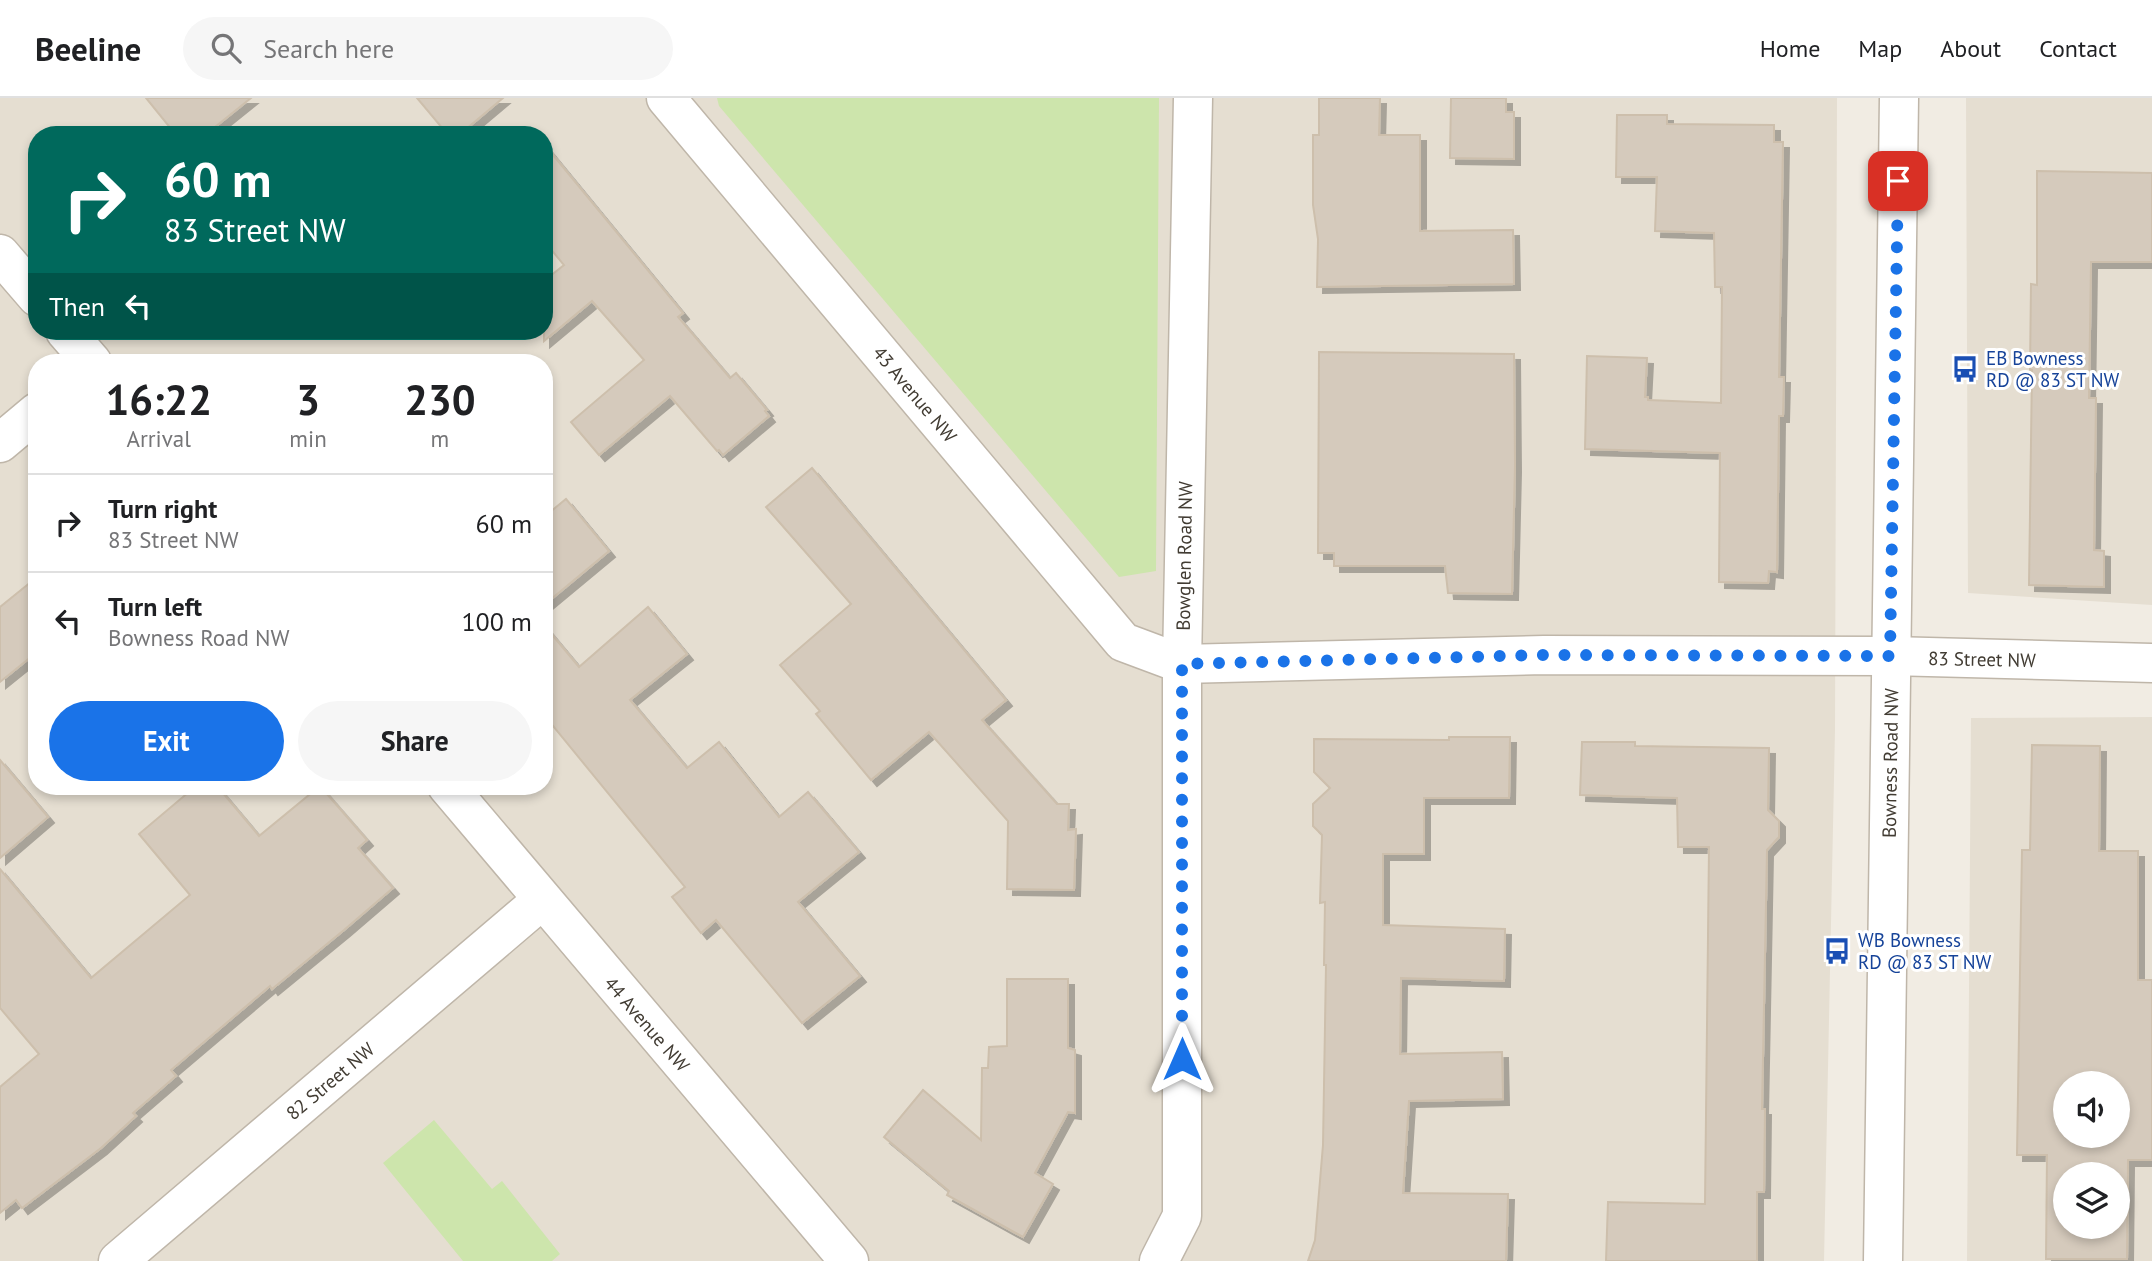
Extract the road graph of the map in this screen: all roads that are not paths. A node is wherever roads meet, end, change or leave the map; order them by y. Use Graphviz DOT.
graph roads {
  1 [pos="666,98"];
  2 [pos="1193,98"];
  3 [pos="1899,98"];
  4 [pos="0,254"];
  5 [pos="28,287"];
  6 [pos="73,340"];
  7 [pos="85,354"];
  8 [pos="28,420"];
  9 [pos="0,443"];
  10 [pos="1890,656"];
  11 [pos="2152,663"];
  12 [pos="1182,664"];
  13 [pos="454,795"];
  14 [pos="541,900"];
  15 [pos="118,1261"];
  16 [pos="849,1261"];
  17 [pos="1159,1261"];
  18 [pos="1883,1261"];
  1 -- 12 [label="street, 43 Avenue NW"];
  2 -- 12 [label="street, Bowglen Road NW"];
  3 -- 10 [label="street, Bowness Road NW"];
  4 -- 5 [label="street"];
  6 -- 7 [label="street"];
  8 -- 9 [label="street"];
  10 -- 11 [label="street, 83 Street NW"];
  10 -- 12 [label="street, 83 Street NW"];
  10 -- 18 [label="street, Bowness Road NW"];
  12 -- 17 [label="street, Bowglen Road NW"];
  13 -- 14 [label="street, 44 Avenue NW"];
  14 -- 15 [label="street, 82 Street NW"];
  14 -- 16 [label="street, 44 Avenue NW"];
}
